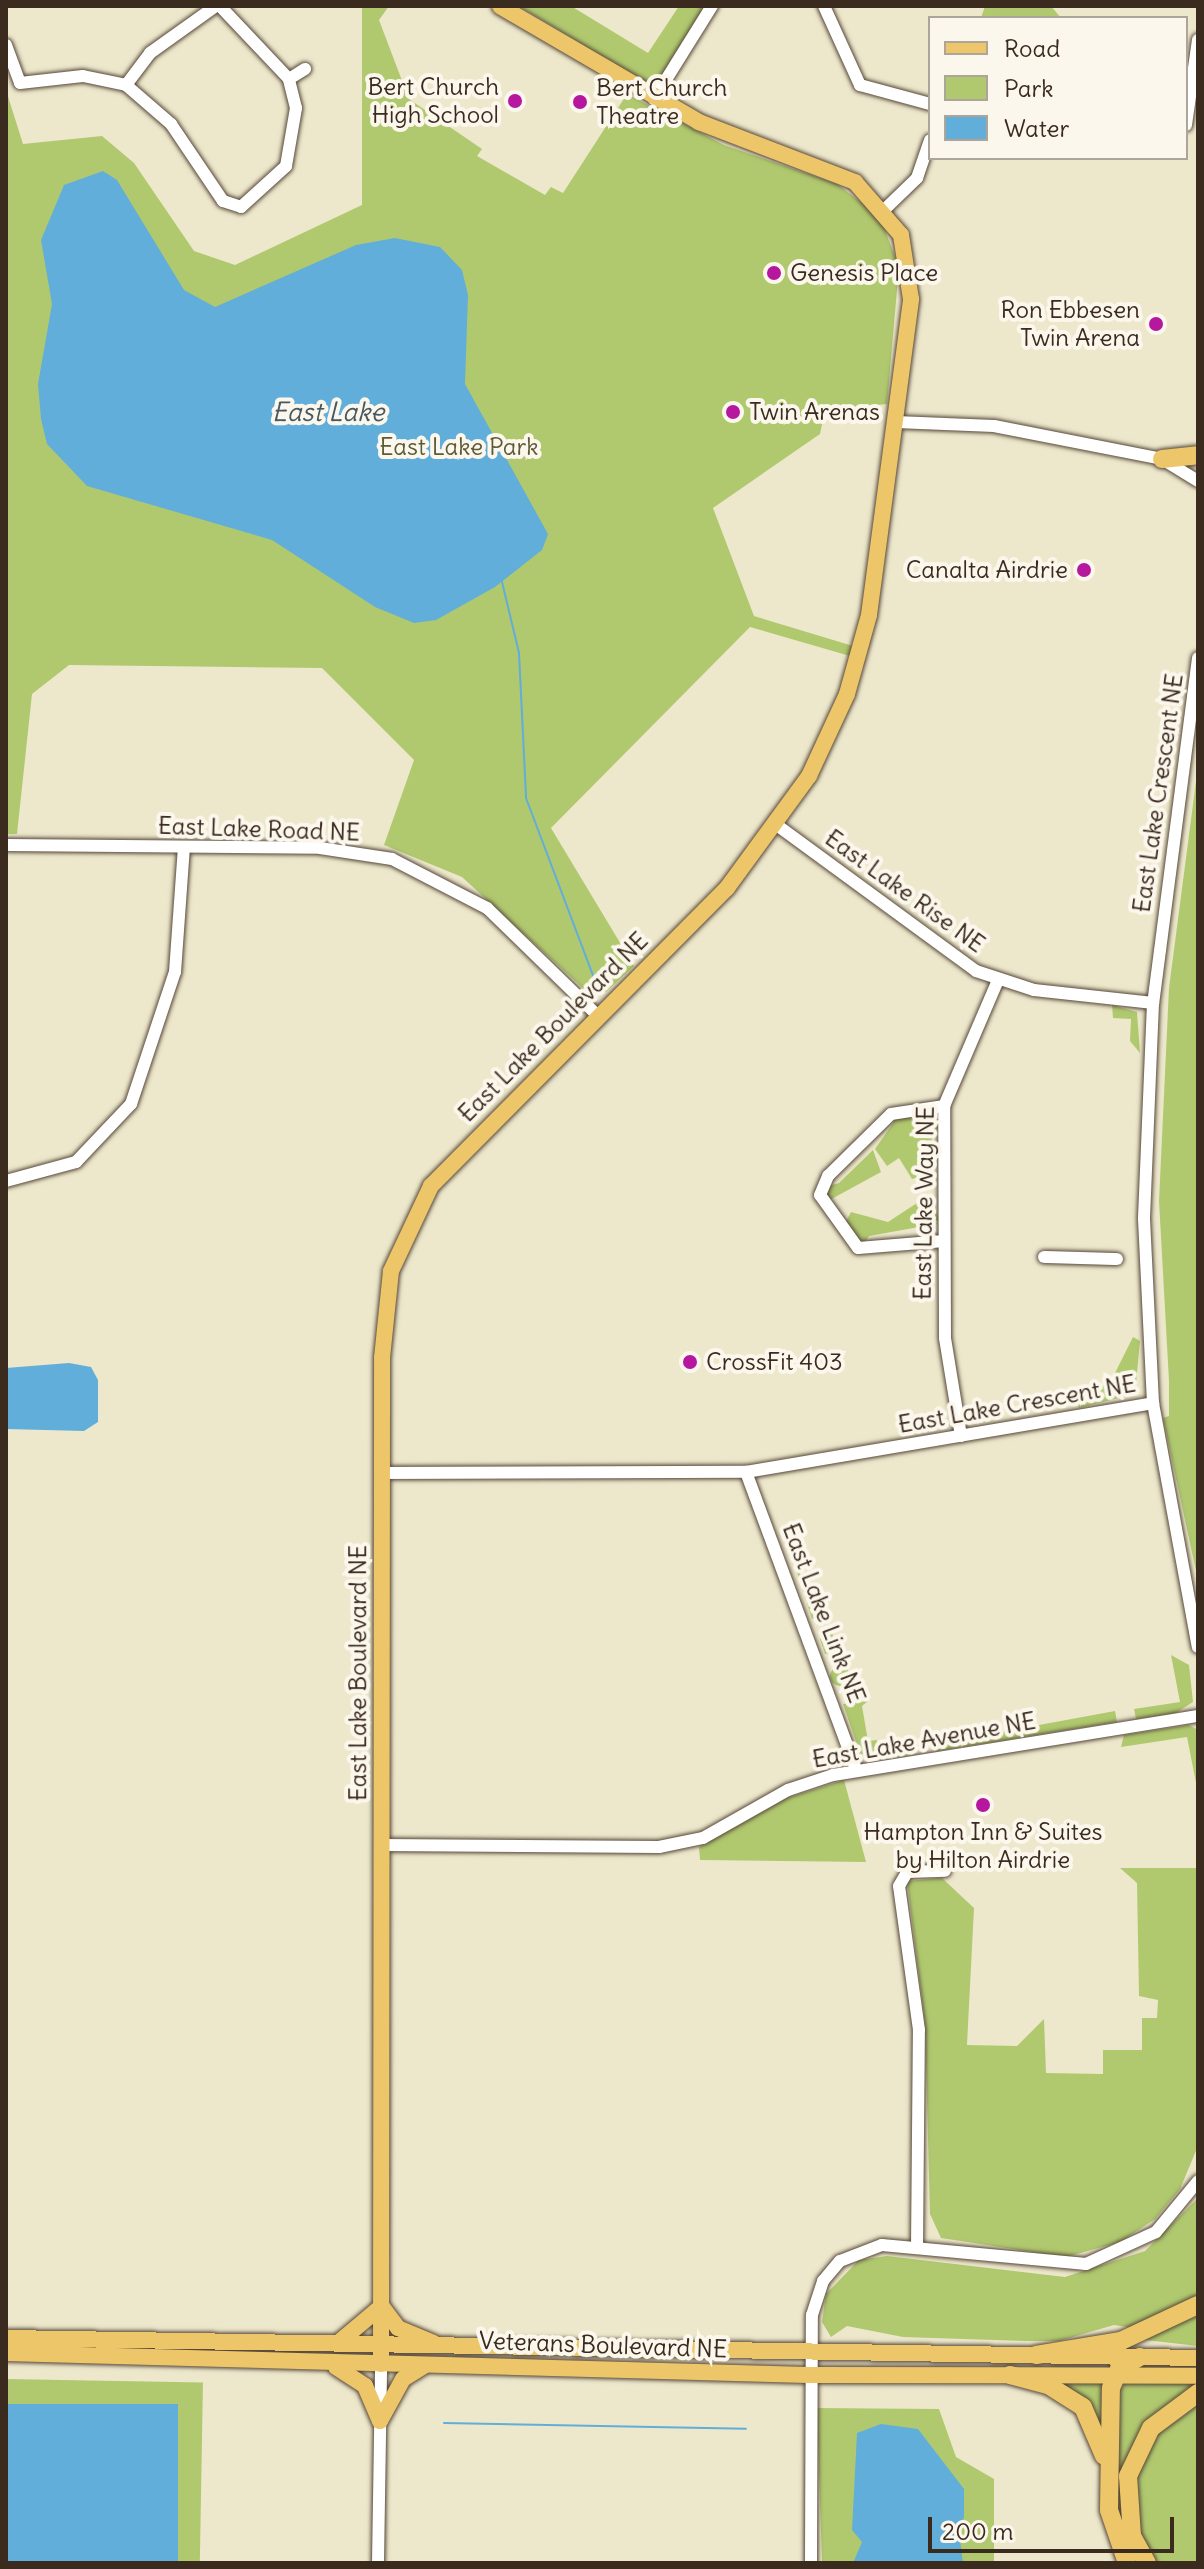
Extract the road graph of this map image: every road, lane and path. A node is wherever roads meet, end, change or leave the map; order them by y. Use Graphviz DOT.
graph roads {
  1 [pos="218,6"];
  2 [pos="500,6"];
  3 [pos="712,6"];
  4 [pos="824,6"];
  5 [pos="1198,40"];
  6 [pos="6,45"];
  7 [pos="305,69"];
  8 [pos="289,79"];
  9 [pos="126,85"];
  10 [pos="654,99"];
  11 [pos="928,103"];
  12 [pos="1188,111"];
  13 [pos="928,146"];
  14 [pos="885,209"];
  15 [pos="896,422"];
  16 [pos="1198,455"];
  17 [pos="1162,459"];
  18 [pos="1198,481"];
  19 [pos="1198,658"];
  20 [pos="778,826"];
  21 [pos="6,845"];
  22 [pos="184,847"];
  23 [pos="998,980"];
  24 [pos="1153,1003"];
  25 [pos="598,1016"];
  26 [pos="944,1106"];
  27 [pos="6,1181"];
  28 [pos="944,1241"];
  29 [pos="1044,1257"];
  30 [pos="1117,1259"];
  31 [pos="1153,1403"];
  32 [pos="961,1436"];
  33 [pos="746,1472"];
  34 [pos="382,1473"];
  35 [pos="1198,1647"];
  36 [pos="1198,1716"];
  37 [pos="856,1770"];
  38 [pos="382,1845"];
  39 [pos="945,1871"];
  40 [pos="1198,2181"];
  41 [pos="917,2248"];
  42 [pos="1198,2305"];
  43 [pos="382,2306"];
  44 [pos="6,2338"];
  45 [pos="447,2348"];
  46 [pos="6,2353"];
  47 [pos="811,2353"];
  48 [pos="329,2355"];
  49 [pos="1036,2355"];
  50 [pos="381,2356"];
  51 [pos="1140,2357"];
  52 [pos="1198,2358"];
  53 [pos="428,2364"];
  54 [pos="666,2371"];
  55 [pos="808,2375"];
  56 [pos="1010,2375"];
  57 [pos="1115,2375"];
  58 [pos="1198,2376"];
  59 [pos="1198,2393"];
  60 [pos="380,2421"];
  61 [pos="1108,2486"];
  62 [pos="378,2563"];
  63 [pos="811,2563"];
  64 [pos="1127,2563"];
  65 [pos="1147,2563"];
  1 -- 8 [label="street"];
  1 -- 9 [label="street"];
  2 -- 10 [label="main road, East Lake Boulevard NE"];
  3 -- 10 [label="street"];
  4 -- 11 [label="street"];
  5 -- 12 [label="street"];
  6 -- 9 [label="street"];
  7 -- 8 [label="street"];
  8 -- 9 [label="street"];
  10 -- 14 [label="main road, East Lake Boulevard NE"];
  13 -- 14 [label="street"];
  14 -- 15 [label="main road, East Lake Boulevard NE"];
  15 -- 17 [label="street"];
  15 -- 20 [label="main road, East Lake Boulevard NE"];
  16 -- 17 [label="highway"];
  17 -- 18 [label="street"];
  19 -- 24 [label="street, East Lake Crescent NE"];
  20 -- 23 [label="street, East Lake Rise NE"];
  20 -- 25 [label="main road, East Lake Boulevard NE"];
  21 -- 22 [label="street, East Lake Road NE"];
  22 -- 25 [label="street, East Lake Road NE"];
  22 -- 27 [label="street"];
  23 -- 24 [label="street, East Lake Rise NE"];
  23 -- 26 [label="street, East Lake Way NE"];
  24 -- 31 [label="street, East Lake Crescent NE"];
  25 -- 34 [label="main road, East Lake Boulevard NE"];
  26 -- 28 [label="street, East Lake Way NE"];
  26 -- 28 [label="street"];
  28 -- 32 [label="street, East Lake Way NE"];
  29 -- 30 [label="street"];
  31 -- 32 [label="street, East Lake Crescent NE"];
  31 -- 35 [label="street"];
  32 -- 33 [label="street, East Lake Crescent NE"];
  33 -- 34 [label="street, East Lake Crescent NE"];
  33 -- 37 [label="street, East Lake Link NE"];
  34 -- 38 [label="main road, East Lake Boulevard NE"];
  36 -- 37 [label="street, East Lake Avenue NE"];
  37 -- 38 [label="street, East Lake Avenue NE"];
  38 -- 43 [label="main road, East Lake Boulevard NE"];
  39 -- 41 [label="street"];
  40 -- 41 [label="street"];
  41 -- 47 [label="street"];
  42 -- 49 [label="highway"];
  43 -- 45 [label="main road"];
  43 -- 48 [label="main road"];
  43 -- 50 [label="main road, East Lake Boulevard NE"];
  44 -- 48 [label="main road, Veterans Boulevard NE"];
  45 -- 47 [label="main road, Veterans Boulevard NE"];
  45 -- 50 [label="main road, Veterans Boulevard NE"];
  46 -- 48 [label="main road, Veterans Boulevard NE"];
  47 -- 49 [label="main road, Veterans Boulevard NE"];
  47 -- 54 [label="main road"];
  47 -- 55 [label="street"];
  48 -- 50 [label="main road, Veterans Boulevard NE"];
  48 -- 60 [label="main road"];
  49 -- 51 [label="main road, Veterans Boulevard NE"];
  50 -- 53 [label="main road, Veterans Boulevard NE"];
  50 -- 60 [label="street"];
  51 -- 52 [label="main road, Veterans Boulevard NE"];
  51 -- 57 [label="highway"];
  53 -- 54 [label="main road, Veterans Boulevard NE"];
  53 -- 60 [label="main road"];
  54 -- 55 [label="main road, Veterans Boulevard NE"];
  55 -- 56 [label="main road, Veterans Boulevard NE"];
  55 -- 63 [label="street"];
  56 -- 57 [label="main road, Veterans Boulevard NE"];
  56 -- 61 [label="highway"];
  57 -- 58 [label="main road, Veterans Boulevard NE"];
  57 -- 61 [label="highway"];
  59 -- 65 [label="highway"];
  60 -- 62 [label="street"];
  61 -- 64 [label="highway"];
}
